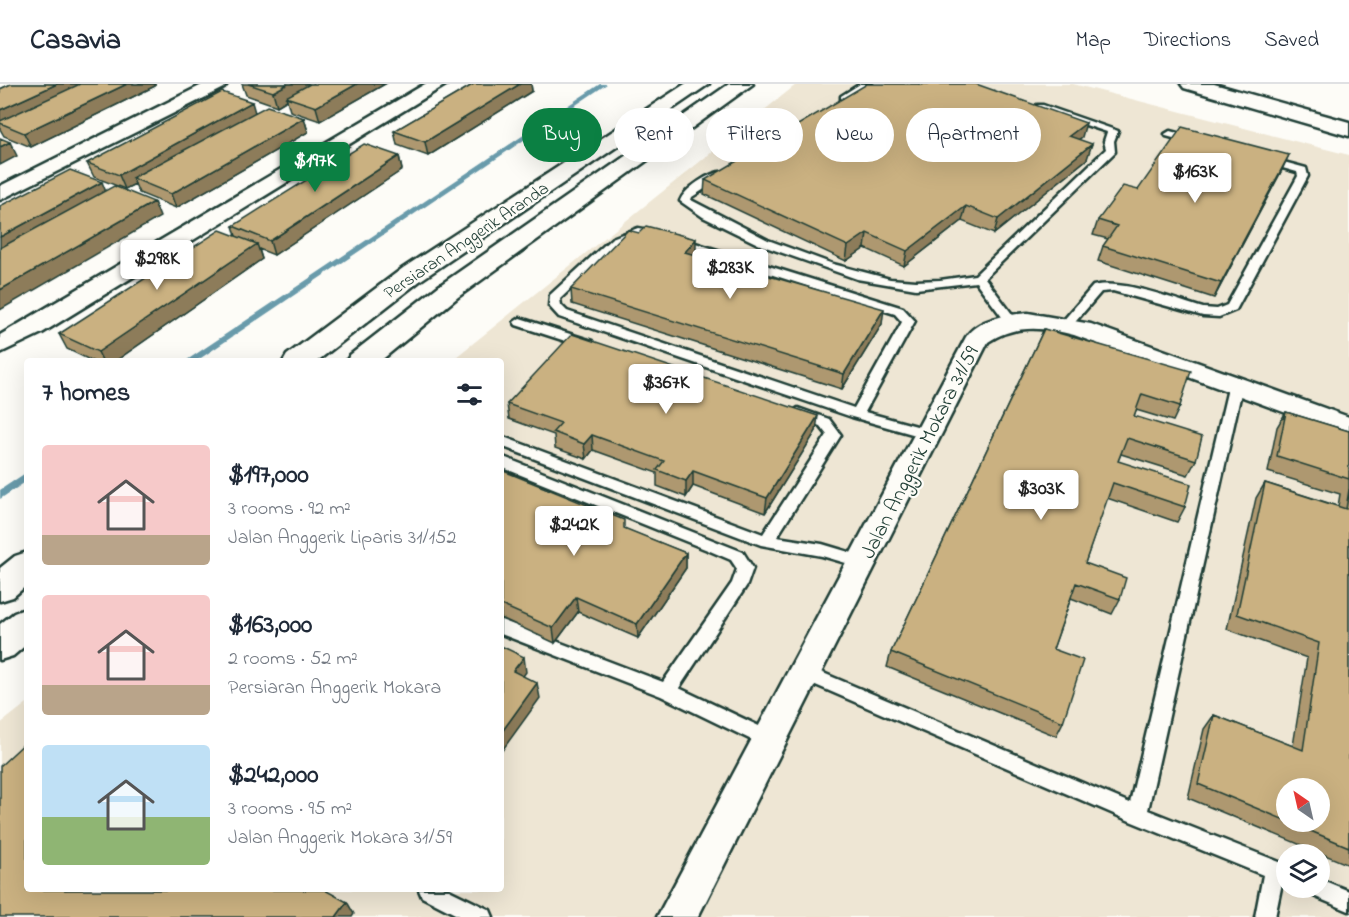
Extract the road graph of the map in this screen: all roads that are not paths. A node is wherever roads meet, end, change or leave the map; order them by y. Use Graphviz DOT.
graph roads {
  1 [pos="218,84"];
  2 [pos="438,84"];
  3 [pos="699,84"];
  4 [pos="743,84"];
  5 [pos="867,84"];
  6 [pos="1191,84"];
  7 [pos="1238,84"];
  8 [pos="1026,102"];
  9 [pos="837,103"];
  10 [pos="1349,114"];
  11 [pos="1349,129"];
  12 [pos="1170,134"];
  13 [pos="1203,143"];
  14 [pos="1258,158"];
  15 [pos="727,171"];
  16 [pos="0,194"];
  17 [pos="980,278"];
  18 [pos="520,322"];
  19 [pos="1012,322"];
  20 [pos="1066,325"];
  21 [pos="0,345"];
  22 [pos="598,347"];
  23 [pos="302,358"];
  24 [pos="365,358"];
  25 [pos="1236,384"];
  26 [pos="789,410"];
  27 [pos="857,414"];
  28 [pos="1349,428"];
  29 [pos="930,434"];
  30 [pos="504,442"];
  31 [pos="504,462"];
  32 [pos="766,541"];
  33 [pos="863,562"];
  34 [pos="24,568"];
  35 [pos="0,587"];
  36 [pos="24,626"];
  37 [pos="504,628"];
  38 [pos="0,645"];
  39 [pos="803,672"];
  40 [pos="667,691"];
  41 [pos="770,740"];
  42 [pos="1137,815"];
  43 [pos="1276,871"];
  44 [pos="1276,885"];
  45 [pos="433,892"];
  46 [pos="1330,893"];
  47 [pos="1349,901"];
  48 [pos="483,917"];
  49 [pos="677,917"];
  50 [pos="1265,917"];
  1 -- 16 [label="street"];
  2 -- 21 [label="street"];
  3 -- 23 [label="main road, Persiaran Anggerik Aranda"];
  4 -- 24 [label="main road, Persiaran Anggerik Aranda"];
  5 -- 9 [label="lane"];
  6 -- 11 [label="main road"];
  7 -- 10 [label="main road"];
  8 -- 17 [label="lane"];
  12 -- 13 [label="lane"];
  14 -- 20 [label="lane"];
  15 -- 17 [label="lane"];
  17 -- 19 [label="lane"];
  18 -- 22 [label="lane"];
  19 -- 20 [label="street, Jalan Anggerik Mokara 31/59"];
  19 -- 29 [label="street, Jalan Anggerik Mokara 31/59"];
  20 -- 25 [label="street, Jalan Anggerik Mokara 31/59"];
  25 -- 28 [label="street, Jalan Anggerik Mokara 31/59"];
  25 -- 42 [label="lane"];
  26 -- 32 [label="lane"];
  27 -- 27 [label="lane"];
  27 -- 29 [label="lane"];
  29 -- 33 [label="street, Jalan Anggerik Mokara 31/59"];
  30 -- 32 [label="lane"];
  31 -- 40 [label="lane"];
  32 -- 33 [label="lane"];
  33 -- 39 [label="street, Jalan Anggerik Mokara 31/59"];
  34 -- 35 [label="main road"];
  36 -- 38 [label="main road"];
  37 -- 40 [label="lane"];
  39 -- 41 [label="street, Jalan Anggerik Mokara 31/59"];
  39 -- 42 [label="lane"];
  40 -- 41 [label="lane"];
  41 -- 49 [label="street, Jalan Anggerik Mokara 31/59"];
  42 -- 43 [label="lane"];
  44 -- 50 [label="lane"];
  45 -- 48 [label="lane"];
  46 -- 47 [label="lane"];
}
